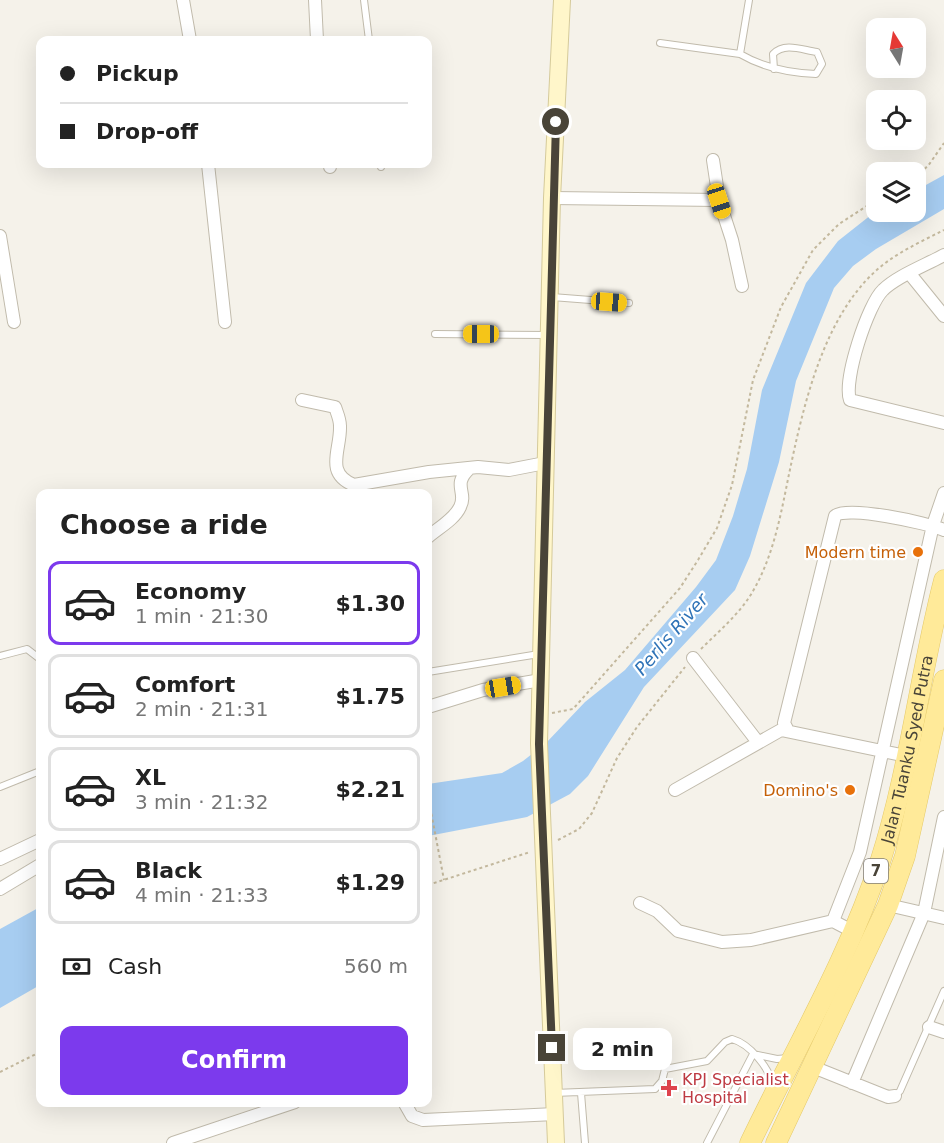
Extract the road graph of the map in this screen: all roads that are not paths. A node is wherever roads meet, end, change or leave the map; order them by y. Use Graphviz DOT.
graph roads {
  1 [pos="183,0"];
  2 [pos="315,0"];
  3 [pos="364,0"];
  4 [pos="562,0"];
  5 [pos="748,0"];
  6 [pos="189,36"];
  7 [pos="317,36"];
  8 [pos="368,36"];
  9 [pos="660,43"];
  10 [pos="740,54"];
  11 [pos="774,69"];
  12 [pos="713,160"];
  13 [pos="208,168"];
  14 [pos="552,198"];
  15 [pos="719,201"];
  16 [pos="0,238"];
  17 [pos="944,255"];
  18 [pos="910,274"];
  19 [pos="742,286"];
  20 [pos="5,294"];
  21 [pos="551,297"];
  22 [pos="629,303"];
  23 [pos="944,316"];
  24 [pos="14,322"];
  25 [pos="225,322"];
  26 [pos="435,334"];
  27 [pos="549,335"];
  28 [pos="302,400"];
  29 [pos="944,423"];
  30 [pos="545,463"];
  31 [pos="470,468"];
  32 [pos="944,493"];
  33 [pos="938,527"];
  34 [pos="432,533"];
  35 [pos="944,580"];
  36 [pos="542,653"];
  37 [pos="0,656"];
  38 [pos="36,656"];
  39 [pos="693,658"];
  40 [pos="432,671"];
  41 [pos="542,680"];
  42 [pos="944,680"];
  43 [pos="432,705"];
  44 [pos="941,707"];
  45 [pos="787,729"];
  46 [pos="757,741"];
  47 [pos="884,749"];
  48 [pos="907,756"];
  49 [pos="927,760"];
  50 [pos="36,773"];
  51 [pos="0,787"];
  52 [pos="675,790"];
  53 [pos="944,817"];
  54 [pos="36,842"];
  55 [pos="0,859"];
  56 [pos="36,867"];
  57 [pos="0,889"];
  58 [pos="640,903"];
  59 [pos="888,905"];
  60 [pos="924,913"];
  61 [pos="944,918"];
  62 [pos="833,921"];
  63 [pos="854,932"];
  64 [pos="944,991"];
  65 [pos="929,1027"];
  66 [pos="944,1032"];
  67 [pos="753,1054"];
  68 [pos="794,1058"];
  69 [pos="813,1067"];
  70 [pos="852,1083"];
  71 [pos="775,1090"];
  72 [pos="581,1092"];
  73 [pos="554,1093"];
  74 [pos="895,1096"];
  75 [pos="280,1107"];
  76 [pos="407,1107"];
  77 [pos="555,1114"];
  78 [pos="778,1142"];
  79 [pos="173,1143"];
  80 [pos="556,1143"];
  81 [pos="585,1143"];
  82 [pos="707,1143"];
  83 [pos="750,1143"];
  1 -- 6 [label="street"];
  2 -- 7 [label="street"];
  3 -- 8 [label="lane"];
  4 -- 14 [label="main road"];
  5 -- 10 [label="lane"];
  9 -- 10 [label="lane"];
  10 -- 11 [label="lane"];
  11 -- 11 [label="lane"];
  12 -- 15 [label="street"];
  13 -- 25 [label="street"];
  14 -- 15 [label="street"];
  14 -- 21 [label="main road"];
  15 -- 19 [label="street"];
  16 -- 20 [label="street"];
  17 -- 18 [label="street"];
  18 -- 23 [label="street"];
  18 -- 29 [label="street"];
  20 -- 24 [label="street"];
  21 -- 22 [label="lane"];
  21 -- 27 [label="main road"];
  26 -- 27 [label="lane"];
  27 -- 30 [label="main road"];
  28 -- 31 [label="street"];
  30 -- 31 [label="street"];
  30 -- 36 [label="main road"];
  31 -- 34 [label="street"];
  32 -- 33 [label="street"];
  33 -- 45 [label="street"];
  33 -- 47 [label="street"];
  35 -- 48 [label="main road, Jalan Tuanku Syed Putra / 7"];
  36 -- 40 [label="lane"];
  36 -- 41 [label="main road"];
  37 -- 38 [label="lane"];
  39 -- 46 [label="street"];
  41 -- 43 [label="street"];
  41 -- 73 [label="main road"];
  42 -- 44 [label="main road, Jalan Tuanku Syed Putra / 7"];
  44 -- 49 [label="main road, Jalan Tuanku Syed Putra / 7"];
  45 -- 46 [label="street"];
  45 -- 47 [label="street"];
  46 -- 52 [label="street"];
  47 -- 48 [label="street"];
  47 -- 62 [label="street"];
  48 -- 49 [label="street"];
  48 -- 63 [label="main road, Jalan Tuanku Syed Putra / 7"];
  49 -- 59 [label="main road, Jalan Tuanku Syed Putra / 7"];
  50 -- 51 [label="lane"];
  53 -- 60 [label="street"];
  54 -- 55 [label="street"];
  56 -- 57 [label="street"];
  58 -- 62 [label="street"];
  59 -- 60 [label="street"];
  59 -- 69 [label="main road, Jalan Tuanku Syed Putra / 7"];
  60 -- 61 [label="street"];
  60 -- 70 [label="street"];
  62 -- 63 [label="street"];
  63 -- 68 [label="main road, Jalan Tuanku Syed Putra / 7"];
  64 -- 65 [label="lane"];
  65 -- 66 [label="street"];
  65 -- 74 [label="lane"];
  67 -- 68 [label="lane"];
  67 -- 71 [label="lane"];
  67 -- 72 [label="lane"];
  67 -- 82 [label="lane"];
  68 -- 71 [label="main road, Jalan Tuanku Syed Putra / 7"];
  69 -- 70 [label="street"];
  69 -- 78 [label="main road, Jalan Tuanku Syed Putra / 7"];
  70 -- 74 [label="street"];
  71 -- 83 [label="main road, Jalan Tuanku Syed Putra / 7"];
  72 -- 73 [label="lane"];
  72 -- 81 [label="lane"];
  73 -- 77 [label="main road"];
  75 -- 79 [label="street"];
  76 -- 77 [label="street"];
  77 -- 80 [label="main road"];
}
